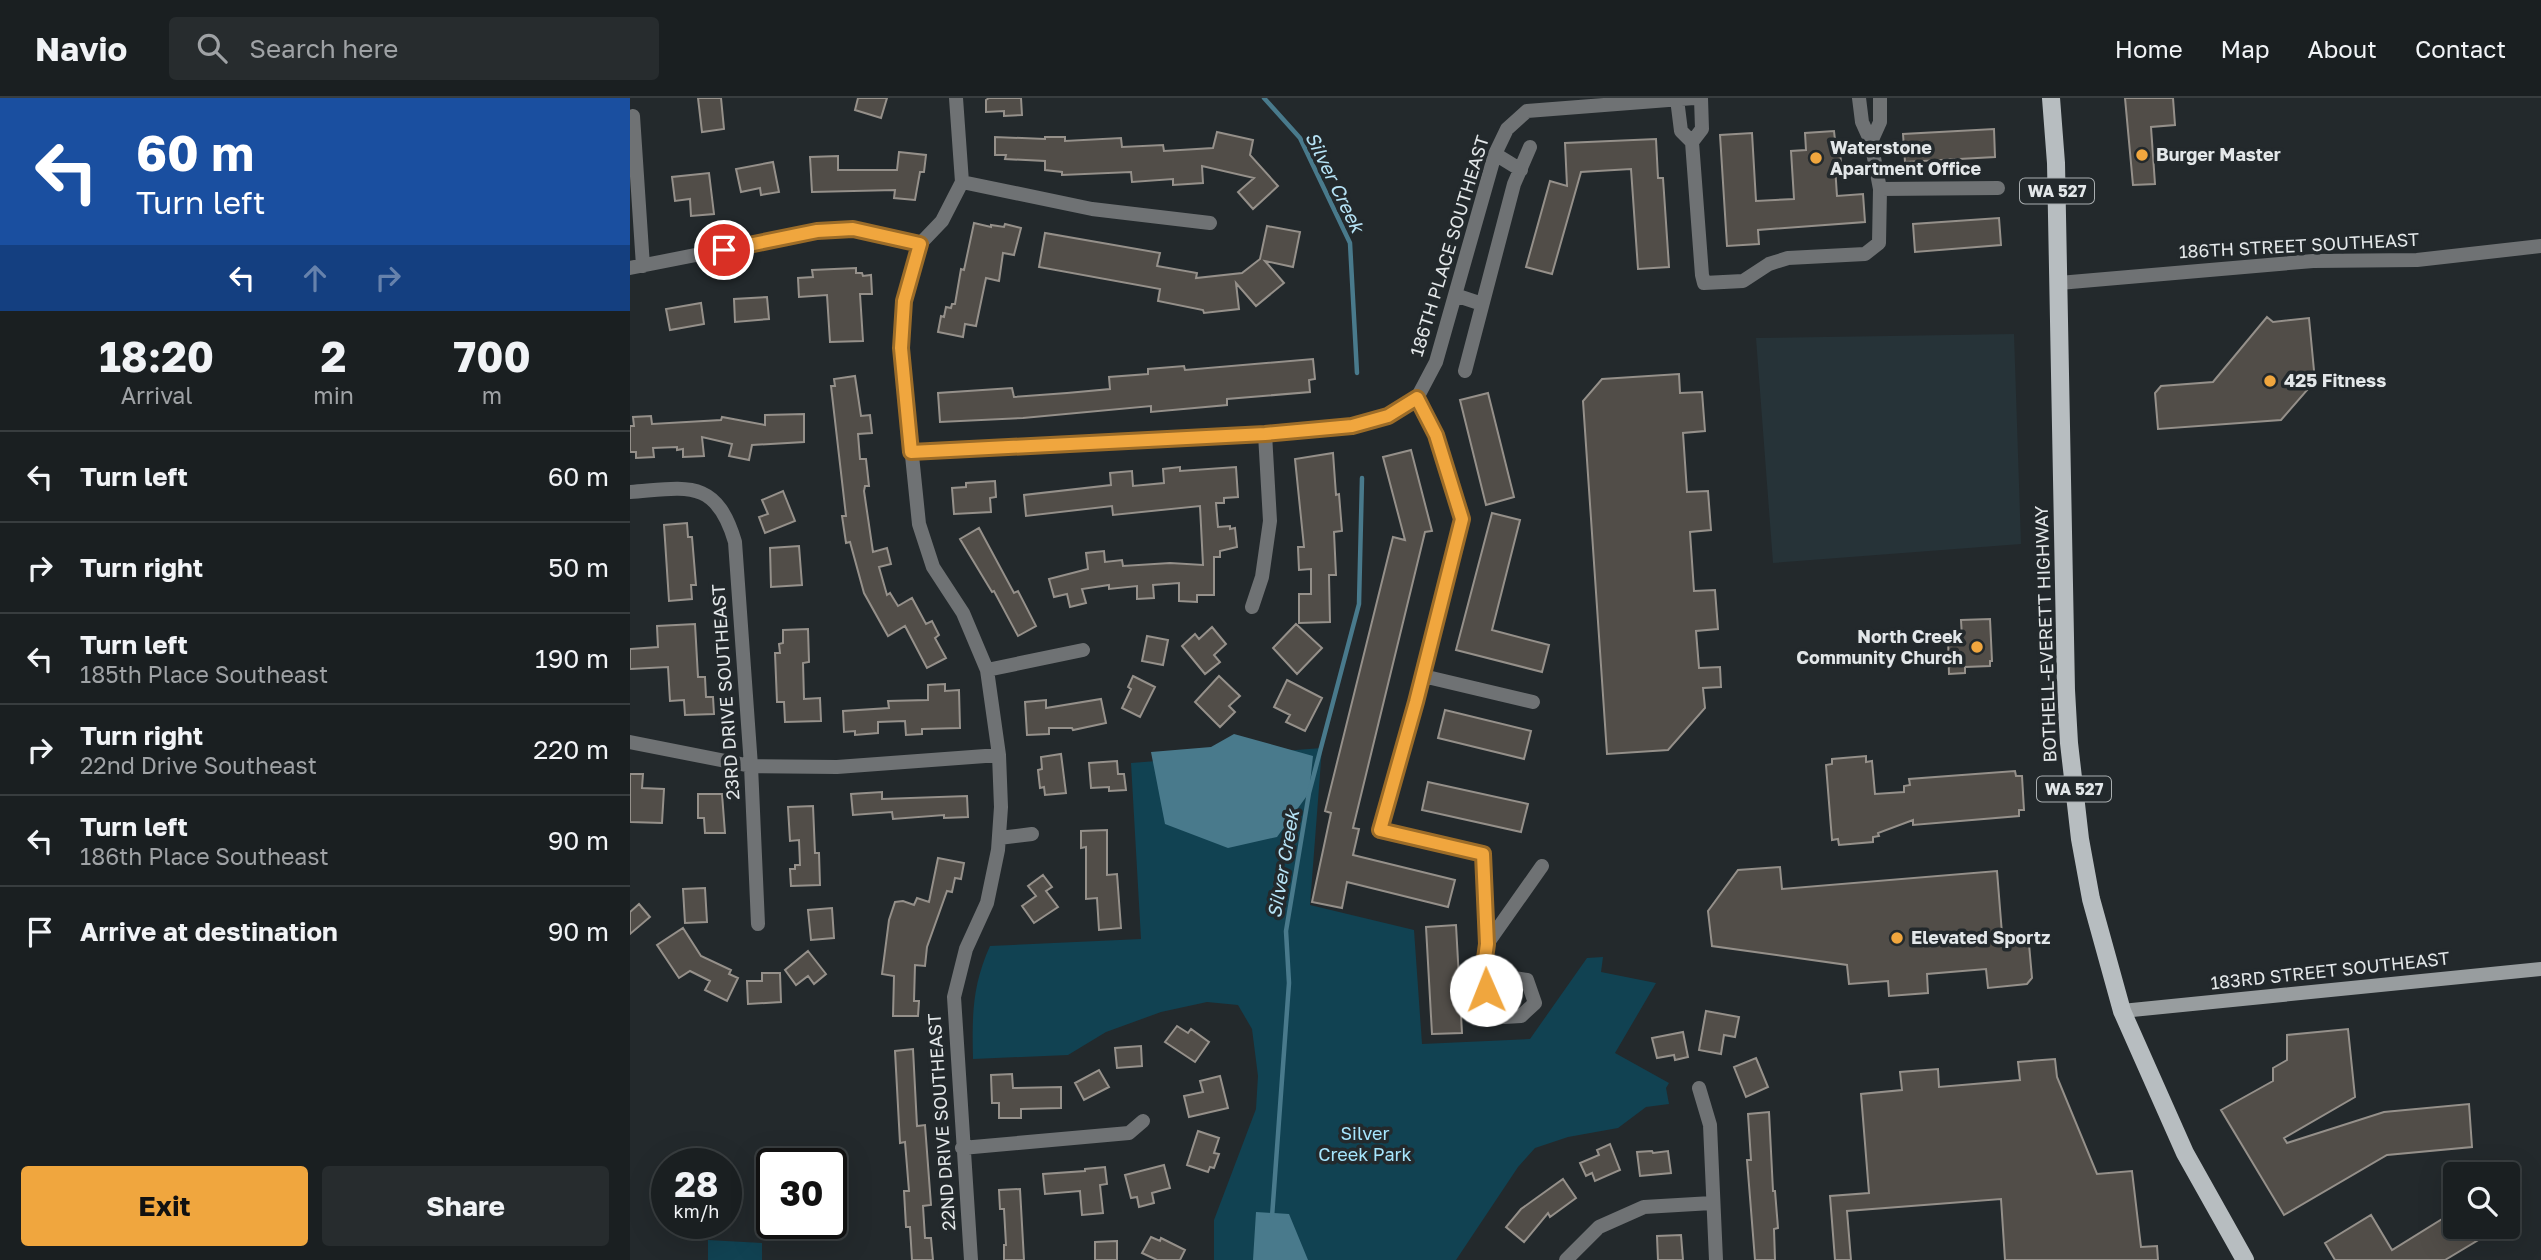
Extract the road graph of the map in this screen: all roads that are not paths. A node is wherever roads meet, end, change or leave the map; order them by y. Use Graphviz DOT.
graph roads {
  1 [pos="956,98"];
  2 [pos="1687,98"];
  3 [pos="1701,98"];
  4 [pos="1859,98"];
  5 [pos="1880,98"];
  6 [pos="2051,98"];
  7 [pos="633,116"];
  8 [pos="1692,142"];
  9 [pos="1871,142"];
  10 [pos="1530,147"];
  11 [pos="1495,154"];
  12 [pos="1521,170"];
  13 [pos="962,182"];
  14 [pos="1998,188"];
  15 [pos="1880,189"];
  16 [pos="1210,223"];
  17 [pos="920,244"];
  18 [pos="2541,246"];
  19 [pos="636,267"];
  20 [pos="2059,283"];
  21 [pos="1455,295"];
  22 [pos="1482,304"];
  23 [pos="1465,370"];
  24 [pos="1417,398"];
  25 [pos="1265,434"];
  26 [pos="911,452"];
  27 [pos="630,492"];
  28 [pos="1252,607"];
  29 [pos="1083,650"];
  30 [pos="987,670"];
  31 [pos="1423,676"];
  32 [pos="1533,702"];
  33 [pos="630,742"];
  34 [pos="999,755"];
  35 [pos="751,766"];
  36 [pos="1032,834"];
  37 [pos="999,838"];
  38 [pos="1542,866"];
  39 [pos="758,924"];
  40 [pos="1487,944"];
  41 [pos="2541,969"];
  42 [pos="1483,973"];
  43 [pos="2122,1011"];
  44 [pos="1699,1088"];
  45 [pos="1143,1121"];
  46 [pos="962,1148"];
  47 [pos="1712,1203"];
  48 [pos="971,1260"];
  49 [pos="1566,1260"];
  50 [pos="1716,1260"];
  51 [pos="2245,1260"];
  1 -- 13 [label="street"];
  2 -- 8 [label="street"];
  2 -- 11 [label="street, 186TH PLACE SOUTHEAST"];
  3 -- 8 [label="street"];
  4 -- 9 [label="street"];
  5 -- 9 [label="street"];
  6 -- 20 [label="main road, BOTHELL-EVERETT HIGHWAY / WA 527"];
  7 -- 19 [label="street"];
  8 -- 15 [label="street"];
  9 -- 15 [label="street"];
  10 -- 12 [label="street"];
  11 -- 12 [label="street"];
  11 -- 21 [label="street, 186TH PLACE SOUTHEAST"];
  12 -- 22 [label="street"];
  13 -- 16 [label="street"];
  13 -- 17 [label="street, 22ND DRIVE SOUTHEAST"];
  14 -- 15 [label="street"];
  17 -- 19 [label="street"];
  17 -- 26 [label="street, 22ND DRIVE SOUTHEAST"];
  18 -- 20 [label="street, 186TH STREET SOUTHEAST"];
  20 -- 43 [label="main road, BOTHELL-EVERETT HIGHWAY / WA 527"];
  21 -- 22 [label="street"];
  21 -- 24 [label="street, 186TH PLACE SOUTHEAST"];
  22 -- 23 [label="street"];
  24 -- 25 [label="street"];
  24 -- 31 [label="street"];
  25 -- 26 [label="street"];
  25 -- 28 [label="street"];
  26 -- 30 [label="street, 22ND DRIVE SOUTHEAST"];
  27 -- 35 [label="street, 23RD DRIVE SOUTHEAST"];
  29 -- 30 [label="street"];
  30 -- 34 [label="street, 22ND DRIVE SOUTHEAST"];
  31 -- 32 [label="street"];
  31 -- 40 [label="street"];
  33 -- 35 [label="street"];
  34 -- 35 [label="street"];
  34 -- 37 [label="street, 22ND DRIVE SOUTHEAST"];
  35 -- 39 [label="street, 23RD DRIVE SOUTHEAST"];
  36 -- 37 [label="street"];
  37 -- 46 [label="street, 22ND DRIVE SOUTHEAST"];
  38 -- 40 [label="street"];
  40 -- 42 [label="street"];
  41 -- 43 [label="street, 183RD STREET SOUTHEAST"];
  43 -- 51 [label="main road, BOTHELL-EVERETT HIGHWAY / WA 527"];
  44 -- 47 [label="street"];
  45 -- 46 [label="street"];
  46 -- 48 [label="street, 22ND DRIVE SOUTHEAST"];
  47 -- 49 [label="street"];
  47 -- 50 [label="street"];
}
